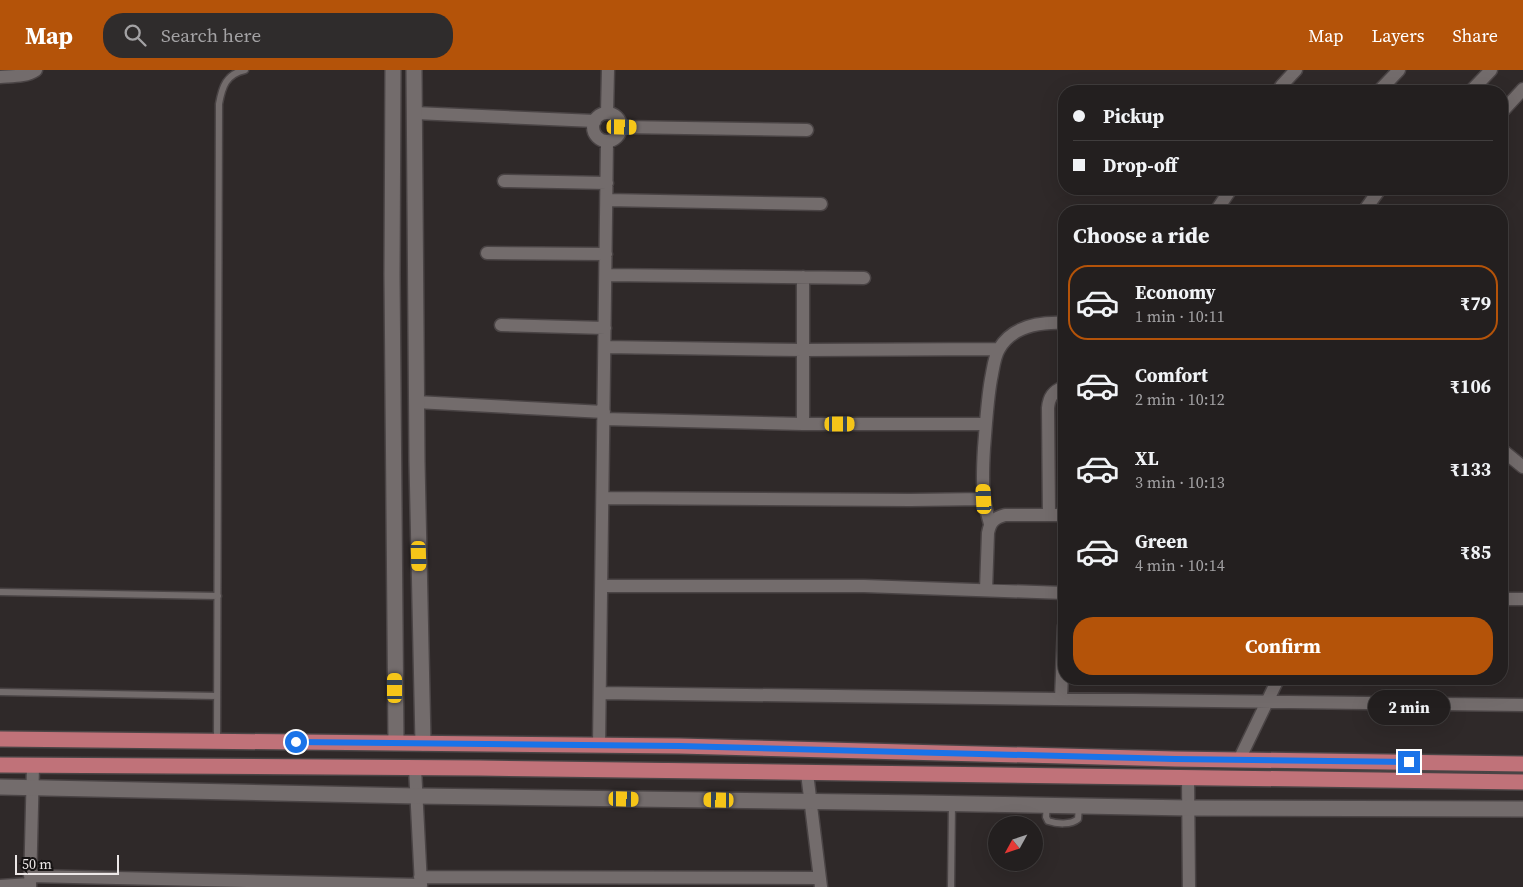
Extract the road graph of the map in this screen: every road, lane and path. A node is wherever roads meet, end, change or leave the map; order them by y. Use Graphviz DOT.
graph roads {
  1 [pos="36,70"];
  2 [pos="245,70"];
  3 [pos="394,70"];
  4 [pos="414,70"];
  5 [pos="608,70"];
  6 [pos="1296,70"];
  7 [pos="1399,70"];
  8 [pos="1491,70"];
  9 [pos="0,77"];
  10 [pos="1282,85"];
  11 [pos="1385,85"];
  12 [pos="1477,85"];
  13 [pos="1523,89"];
  14 [pos="1508,105"];
  15 [pos="415,113"];
  16 [pos="607,113"];
  17 [pos="595,121"];
  18 [pos="622,127"];
  19 [pos="807,130"];
  20 [pos="607,141"];
  21 [pos="504,181"];
  22 [pos="607,183"];
  23 [pos="607,200"];
  24 [pos="821,204"];
  25 [pos="487,253"];
  26 [pos="606,254"];
  27 [pos="606,275"];
  28 [pos="803,277"];
  29 [pos="864,278"];
  30 [pos="1058,323"];
  31 [pos="501,325"];
  32 [pos="605,328"];
  33 [pos="605,347"];
  34 [pos="999,349"];
  35 [pos="803,350"];
  36 [pos="1058,390"];
  37 [pos="416,402"];
  38 [pos="604,416"];
  39 [pos="803,424"];
  40 [pos="986,424"];
  41 [pos="1508,455"];
  42 [pos="1523,467"];
  43 [pos="602,498"];
  44 [pos="984,499"];
  45 [pos="1049,515"];
  46 [pos="1058,515"];
  47 [pos="990,524"];
  48 [pos="601,586"];
  49 [pos="986,590"];
  50 [pos="0,592"];
  51 [pos="1058,593"];
  52 [pos="218,596"];
  53 [pos="1508,599"];
  54 [pos="1523,600"];
  55 [pos="1061,685"];
  56 [pos="1275,685"];
  57 [pos="0,692"];
  58 [pos="600,693"];
  59 [pos="217,696"];
  60 [pos="1060,698"];
  61 [pos="1267,701"];
  62 [pos="1523,705"];
  63 [pos="0,739"];
  64 [pos="217,741"];
  65 [pos="402,743"];
  66 [pos="423,743"];
  67 [pos="599,745"];
  68 [pos="1239,760"];
  69 [pos="1523,764"];
  70 [pos="0,766"];
  71 [pos="33,766"];
  72 [pos="410,768"];
  73 [pos="806,773"];
  74 [pos="1188,778"];
  75 [pos="1523,782"];
  76 [pos="0,787"];
  77 [pos="33,788"];
  78 [pos="416,796"];
  79 [pos="810,801"];
  80 [pos="952,803"];
  81 [pos="1188,808"];
  82 [pos="1523,809"];
  83 [pos="30,882"];
  84 [pos="495,882"];
  85 [pos="420,883"];
  86 [pos="821,883"];
  87 [pos="337,885"];
  88 [pos="0,886"];
  89 [pos="951,887"];
  90 [pos="1189,887"];
  1 -- 9 [label="street"];
  2 -- 52 [label="lane"];
  3 -- 65 [label="street"];
  4 -- 15 [label="street"];
  5 -- 16 [label="street"];
  6 -- 10 [label="street"];
  7 -- 11 [label="street"];
  8 -- 12 [label="street"];
  13 -- 14 [label="street"];
  15 -- 17 [label="street"];
  15 -- 37 [label="street"];
  16 -- 17 [label="street"];
  16 -- 18 [label="street"];
  17 -- 20 [label="street"];
  18 -- 19 [label="street"];
  18 -- 20 [label="street"];
  20 -- 22 [label="street"];
  21 -- 22 [label="street"];
  22 -- 23 [label="street"];
  23 -- 24 [label="street"];
  23 -- 26 [label="street"];
  25 -- 26 [label="street"];
  26 -- 27 [label="street"];
  27 -- 28 [label="street"];
  27 -- 32 [label="street"];
  28 -- 29 [label="street"];
  28 -- 35 [label="street"];
  30 -- 34 [label="street"];
  31 -- 32 [label="street"];
  32 -- 33 [label="street"];
  33 -- 35 [label="street"];
  33 -- 38 [label="street"];
  34 -- 35 [label="street"];
  34 -- 40 [label="street"];
  35 -- 39 [label="street"];
  36 -- 45 [label="street"];
  37 -- 38 [label="street"];
  37 -- 66 [label="street"];
  38 -- 39 [label="street"];
  38 -- 43 [label="street"];
  39 -- 40 [label="street"];
  40 -- 44 [label="street"];
  41 -- 42 [label="street"];
  43 -- 44 [label="street"];
  43 -- 48 [label="street"];
  44 -- 47 [label="street"];
  45 -- 46 [label="street"];
  45 -- 47 [label="street"];
  47 -- 49 [label="street"];
  48 -- 49 [label="street"];
  48 -- 58 [label="street"];
  49 -- 51 [label="street"];
  50 -- 52 [label="lane"];
  52 -- 59 [label="lane"];
  53 -- 54 [label="street"];
  55 -- 60 [label="street"];
  56 -- 61 [label="street"];
  57 -- 59 [label="lane"];
  58 -- 60 [label="street"];
  58 -- 67 [label="street"];
  59 -- 64 [label="lane"];
  60 -- 61 [label="street"];
  61 -- 62 [label="street"];
  61 -- 68 [label="street"];
  63 -- 64 [label="main road"];
  64 -- 65 [label="main road"];
  65 -- 66 [label="main road"];
  65 -- 72 [label="main road"];
  66 -- 67 [label="main road"];
  67 -- 68 [label="main road"];
  68 -- 69 [label="main road"];
  70 -- 71 [label="main road"];
  71 -- 72 [label="main road"];
  71 -- 77 [label="street"];
  72 -- 73 [label="main road"];
  72 -- 78 [label="street"];
  73 -- 74 [label="main road"];
  73 -- 79 [label="street"];
  74 -- 75 [label="main road"];
  74 -- 81 [label="street"];
  76 -- 77 [label="street"];
  77 -- 78 [label="street"];
  77 -- 83 [label="street"];
  78 -- 79 [label="street"];
  78 -- 85 [label="street"];
  79 -- 80 [label="street"];
  79 -- 86 [label="street"];
  80 -- 81 [label="street"];
  80 -- 89 [label="lane"];
  81 -- 82 [label="street"];
  81 -- 90 [label="street"];
  83 -- 87 [label="street"];
  83 -- 88 [label="street"];
  84 -- 85 [label="street"];
  84 -- 86 [label="street"];
  85 -- 87 [label="street"];
}
